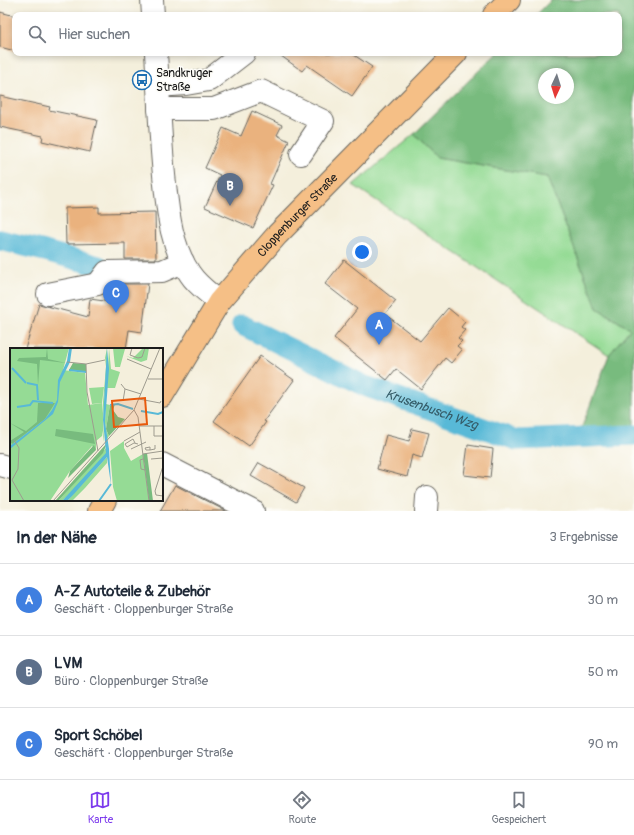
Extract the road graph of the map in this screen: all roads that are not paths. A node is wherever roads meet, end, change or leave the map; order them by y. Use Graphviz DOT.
graph roads {
  1 [pos="152,0"];
  2 [pos="510,0"];
  3 [pos="153,12"];
  4 [pos="497,12"];
  5 [pos="156,56"];
  6 [pos="240,56"];
  7 [pos="453,56"];
  8 [pos="158,86"];
  9 [pos="159,109"];
  10 [pos="301,154"];
  11 [pos="183,262"];
  12 [pos="48,294"];
  13 [pos="219,302"];
  14 [pos="163,394"];
  15 [pos="0,465"];
  16 [pos="163,465"];
  17 [pos="10,468"];
  18 [pos="104,501"];
  19 [pos="99,511"];
  20 [pos="253,511"];
  1 -- 3 [label="street"];
  2 -- 4 [label="main road"];
  5 -- 8 [label="street"];
  6 -- 8 [label="street"];
  7 -- 13 [label="main road, Cloppenburger Straße"];
  8 -- 9 [label="street"];
  9 -- 10 [label="street"];
  9 -- 11 [label="street"];
  11 -- 12 [label="street"];
  11 -- 13 [label="street"];
  13 -- 14 [label="main road, Cloppenburger Straße"];
  15 -- 17 [label="street"];
  16 -- 20 [label="street"];
  18 -- 19 [label="main road"];
}
